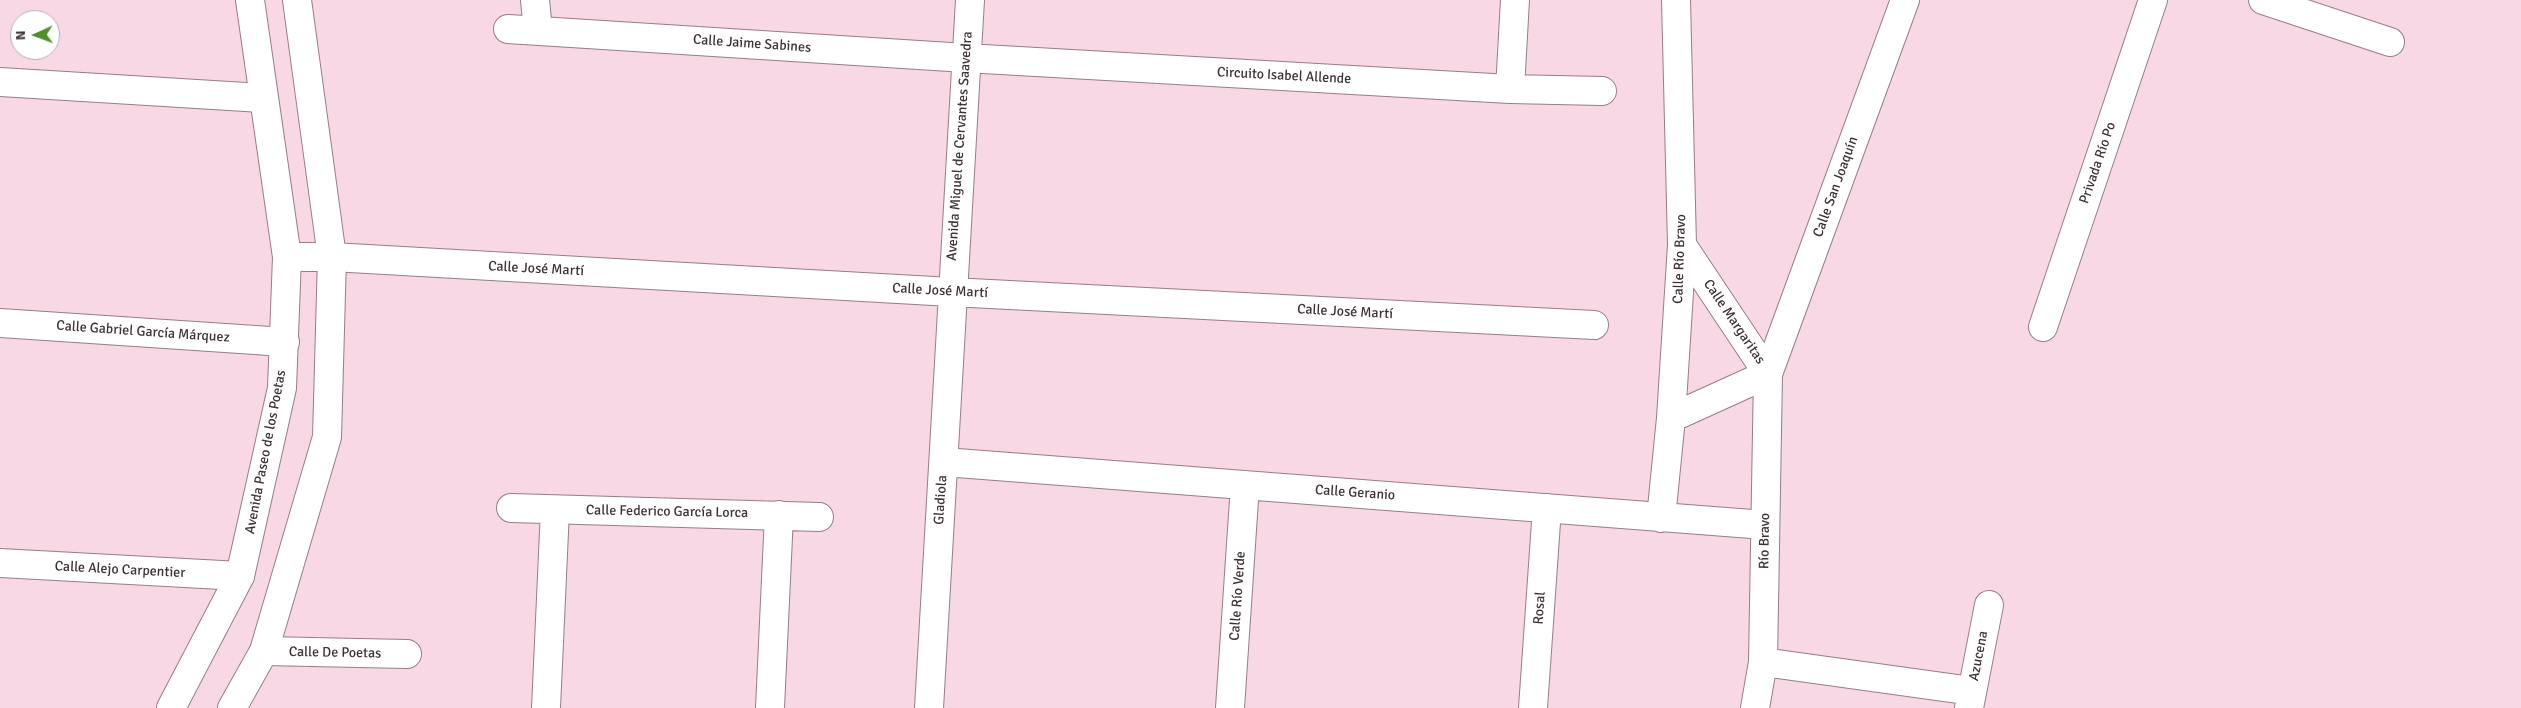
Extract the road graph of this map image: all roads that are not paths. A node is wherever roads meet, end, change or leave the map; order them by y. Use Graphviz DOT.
graph roads {
  1 [pos="250,0"];
  2 [pos="297,0"];
  3 [pos="535,0"];
  4 [pos="970,0"];
  5 [pos="1515,0"];
  6 [pos="1676,0"];
  7 [pos="1905,0"];
  8 [pos="2153,0"];
  9 [pos="2263,0"];
  10 [pos="508,29"];
  11 [pos="538,30"];
  12 [pos="2390,42"];
  13 [pos="966,58"];
  14 [pos="0,82"];
  15 [pos="1510,89"];
  16 [pos="1602,91"];
  17 [pos="262,98"];
  18 [pos="1682,245"];
  19 [pos="287,257"];
  20 [pos="332,257"];
  21 [pos="951,292"];
  22 [pos="0,323"];
  23 [pos="1594,325"];
  24 [pos="2042,327"];
  25 [pos="285,342"];
  26 [pos="1768,374"];
  27 [pos="1671,418"];
  28 [pos="944,462"];
  29 [pos="1245,485"];
  30 [pos="511,508"];
  31 [pos="1547,508"];
  32 [pos="555,510"];
  33 [pos="779,515"];
  34 [pos="819,517"];
  35 [pos="1661,518"];
  36 [pos="1765,525"];
  37 [pos="0,564"];
  38 [pos="240,576"];
  39 [pos="1989,604"];
  40 [pos="264,651"];
  41 [pos="406,654"];
  42 [pos="1763,662"];
  43 [pos="1971,700"];
  44 [pos="171,708"];
  45 [pos="232,708"];
  46 [pos="546,708"];
  47 [pos="770,708"];
  48 [pos="929,708"];
  49 [pos="1230,708"];
  50 [pos="1533,708"];
  51 [pos="1755,708"];
  1 -- 17 [label="street, Avenida Paseo de los Poetas"];
  2 -- 20 [label="street"];
  3 -- 11 [label="street"];
  4 -- 13 [label="street, Avenida Miguel de Cervantes Saavedra"];
  5 -- 15 [label="street"];
  6 -- 18 [label="street, Calle Río Bravo"];
  7 -- 26 [label="street, Calle San Joaquín"];
  8 -- 24 [label="street, Privada Río Po"];
  9 -- 12 [label="street"];
  10 -- 11 [label="street, Calle Jaime Sabines"];
  11 -- 13 [label="street, Calle Jaime Sabines"];
  13 -- 15 [label="street, Circuito Isabel Allende"];
  13 -- 21 [label="street, Avenida Miguel de Cervantes Saavedra"];
  14 -- 17 [label="street"];
  15 -- 16 [label="street, Circuito Isabel Allende"];
  17 -- 19 [label="street, Avenida Paseo de los Poetas"];
  18 -- 26 [label="street, Calle Margaritas"];
  18 -- 27 [label="street, Calle Río Bravo"];
  19 -- 20 [label="street, Calle José Martí"];
  19 -- 25 [label="street, Avenida Paseo de los Poetas"];
  20 -- 21 [label="street, Calle José Martí"];
  20 -- 40 [label="street"];
  21 -- 23 [label="street, Calle José Martí"];
  21 -- 28 [label="street, Gladiola"];
  22 -- 25 [label="street, Calle Gabriel García Márquez"];
  25 -- 38 [label="street, Avenida Paseo de los Poetas"];
  26 -- 27 [label="street"];
  26 -- 36 [label="street, Río Bravo"];
  27 -- 35 [label="street, Calle Río Bravo"];
  28 -- 29 [label="street, Calle Geranio"];
  28 -- 48 [label="street, Gladiola"];
  29 -- 31 [label="street, Calle Geranio"];
  29 -- 49 [label="street, Calle Río Verde"];
  30 -- 32 [label="street, Calle Federico García Lorca"];
  31 -- 35 [label="street, Calle Geranio"];
  31 -- 50 [label="street, Rosal"];
  32 -- 33 [label="street, Calle Federico García Lorca"];
  32 -- 46 [label="street"];
  33 -- 34 [label="street, Calle Federico García Lorca"];
  33 -- 47 [label="street"];
  35 -- 36 [label="street, Calle Geranio"];
  36 -- 42 [label="street, Río Bravo"];
  37 -- 38 [label="street, Calle Alejo Carpentier"];
  38 -- 44 [label="street, Avenida Paseo de los Poetas"];
  39 -- 43 [label="street, Azucena"];
  40 -- 41 [label="street, Calle De Poetas"];
  40 -- 45 [label="street"];
  42 -- 43 [label="street"];
  42 -- 51 [label="street, Río Bravo"];
}
